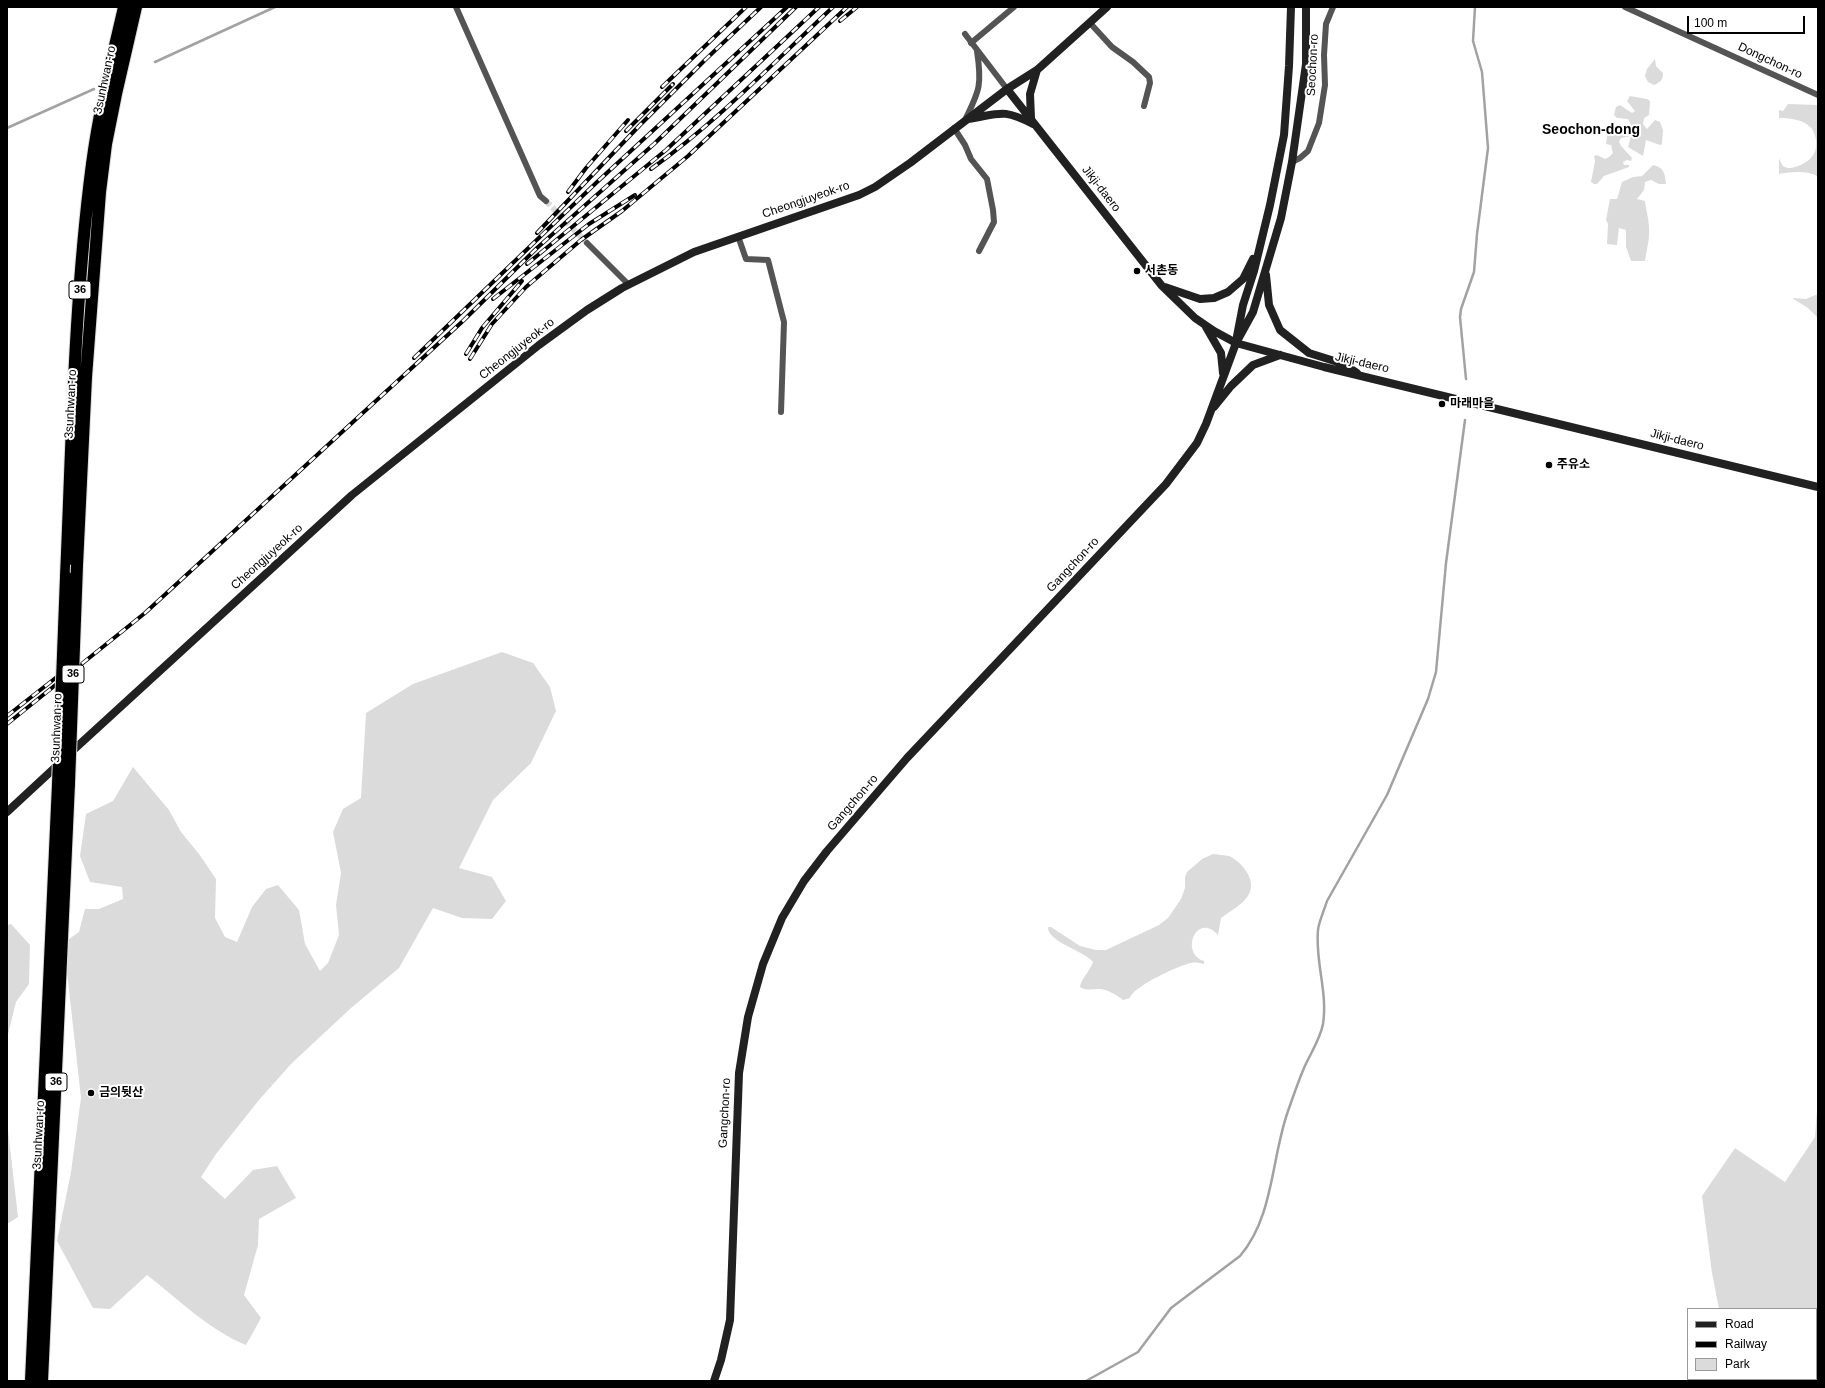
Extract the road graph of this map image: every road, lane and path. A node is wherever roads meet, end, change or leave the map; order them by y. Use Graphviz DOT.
graph roads {
  1 [pos="124,7"];
  2 [pos="136,7"];
  3 [pos="456,7"];
  4 [pos="1014,7"];
  5 [pos="1108,7"];
  6 [pos="1291,7"];
  7 [pos="1306,7"];
  8 [pos="1333,7"];
  9 [pos="1625,7"];
  10 [pos="1090,23"];
  11 [pos="965,34"];
  12 [pos="972,43"];
  13 [pos="977,51"];
  14 [pos="1037,70"];
  15 [pos="1007,89"];
  16 [pos="1818,95"];
  17 [pos="1144,106"];
  18 [pos="965,120"];
  19 [pos="1033,122"];
  20 [pos="954,128"];
  21 [pos="1292,162"];
  22 [pos="546,201"];
  23 [pos="738,236"];
  24 [pos="587,243"];
  25 [pos="1260,244"];
  26 [pos="980,251"];
  27 [pos="1266,270"];
  28 [pos="628,284"];
  29 [pos="1162,286"];
  30 [pos="1204,325"];
  31 [pos="1236,342"];
  32 [pos="1280,355"];
  33 [pos="1360,375"];
  34 [pos="1222,379"];
  35 [pos="781,412"];
  36 [pos="1210,413"];
  37 [pos="1818,487"];
  38 [pos="64,784"];
  39 [pos="7,812"];
  40 [pos="31,1381"];
  41 [pos="42,1381"];
  42 [pos="714,1381"];
  1 -- 38 [label="highway, 3sunhwan-ro / 36, bridge"];
  2 -- 38 [label="highway, 3sunhwan-ro / 36, bridge"];
  3 -- 22 [label="street"];
  4 -- 12 [label="street"];
  5 -- 10 [label="main road, Cheongjuyeok-ro"];
  6 -- 25 [label="main road"];
  7 -- 21 [label="main road"];
  8 -- 21 [label="street, Seochon-ro"];
  9 -- 16 [label="street, Dongchon-ro"];
  10 -- 14 [label="main road, Cheongjuyeok-ro"];
  10 -- 17 [label="street"];
  11 -- 12 [label="street"];
  12 -- 13 [label="street"];
  13 -- 15 [label="street"];
  13 -- 18 [label="street"];
  14 -- 15 [label="main road, Cheongjuyeok-ro"];
  14 -- 19 [label="main road"];
  15 -- 18 [label="main road, Cheongjuyeok-ro"];
  15 -- 19 [label="main road, Jikji-daero"];
  18 -- 19 [label="main road"];
  18 -- 20 [label="main road, Cheongjuyeok-ro"];
  19 -- 29 [label="main road, Jikji-daero"];
  20 -- 23 [label="main road, Cheongjuyeok-ro"];
  20 -- 26 [label="street"];
  21 -- 27 [label="main road"];
  23 -- 28 [label="main road, Cheongjuyeok-ro"];
  23 -- 35 [label="street"];
  24 -- 28 [label="street"];
  25 -- 29 [label="main road"];
  25 -- 31 [label="main road"];
  27 -- 31 [label="main road"];
  27 -- 33 [label="main road"];
  28 -- 39 [label="main road, Cheongjuyeok-ro"];
  29 -- 30 [label="main road, Jikji-daero"];
  30 -- 31 [label="main road, Jikji-daero"];
  30 -- 34 [label="main road"];
  31 -- 32 [label="main road, Jikji-daero"];
  31 -- 34 [label="main road, Gangchon-ro"];
  32 -- 33 [label="main road, Jikji-daero"];
  32 -- 36 [label="main road"];
  33 -- 37 [label="main road, Jikji-daero"];
  34 -- 36 [label="main road, Gangchon-ro"];
  36 -- 42 [label="main road, Gangchon-ro"];
  38 -- 40 [label="highway, 3sunhwan-ro / 36"];
  38 -- 41 [label="highway, 3sunhwan-ro / 36"];
}
